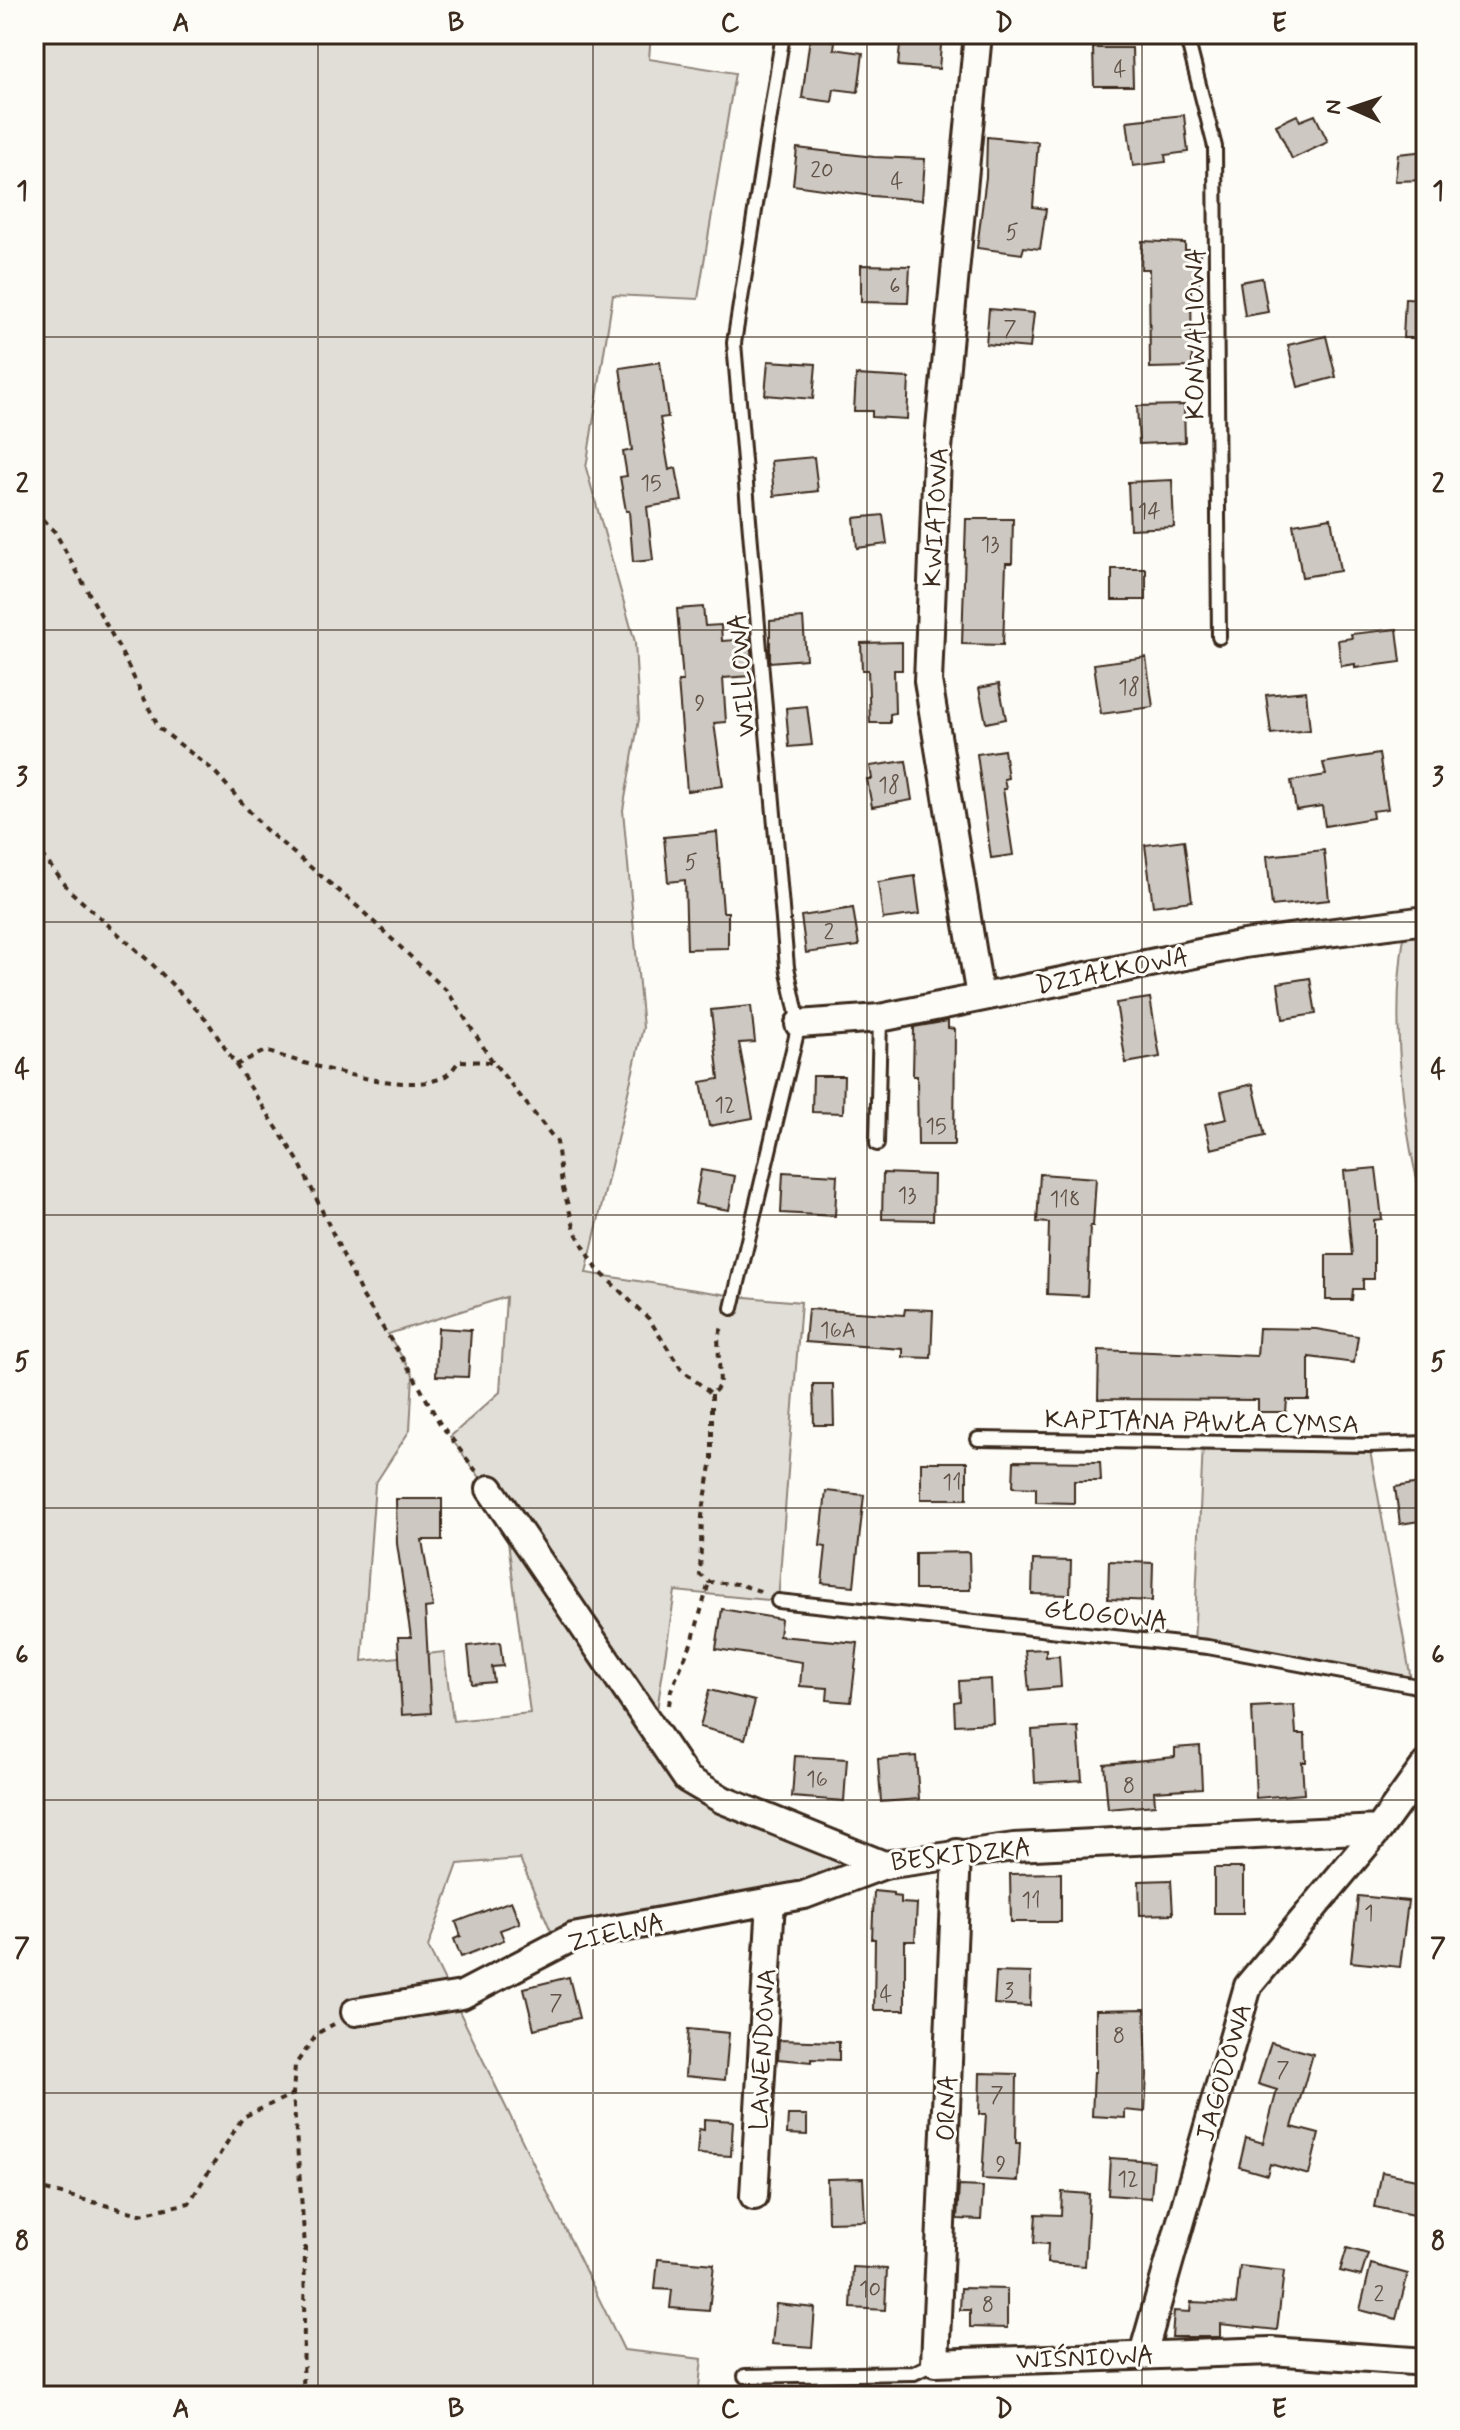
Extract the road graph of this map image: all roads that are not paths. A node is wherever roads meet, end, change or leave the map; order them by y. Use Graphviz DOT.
graph roads {
  1 [pos="783,34"];
  2 [pos="978,34"];
  3 [pos="1186,34"];
  4 [pos="1219,637"];
  5 [pos="1426,920"];
  6 [pos="980,997"];
  7 [pos="880,1018"];
  8 [pos="799,1024"];
  9 [pos="877,1144"];
  10 [pos="732,1308"];
  11 [pos="978,1439"];
  12 [pos="1426,1443"];
  13 [pos="490,1489"];
  14 [pos="778,1601"];
  15 [pos="1426,1690"];
  16 [pos="1426,1764"];
  17 [pos="1379,1829"];
  18 [pos="957,1853"];
  19 [pos="884,1865"];
  20 [pos="771,1901"];
  21 [pos="355,2012"];
  22 [pos="754,2196"];
  23 [pos="1143,2354"];
  24 [pos="1426,2362"];
  25 [pos="935,2363"];
  26 [pos="745,2376"];
  1 -- 8 [label="lane, WILLOWA"];
  2 -- 6 [label="street, KWIATOWA"];
  3 -- 4 [label="lane, KONWALIOWA"];
  5 -- 6 [label="street, DZIAŁKOWA"];
  6 -- 7 [label="street, DZIAŁKOWA"];
  7 -- 8 [label="street, DZIAŁKOWA"];
  7 -- 9 [label="lane"];
  8 -- 10 [label="lane, WILLOWA"];
  11 -- 12 [label="lane, KAPITANA PAWŁA CYMSA"];
  13 -- 19 [label="street, BESKIDZKA"];
  14 -- 15 [label="lane, GŁOGOWA"];
  16 -- 17 [label="street"];
  17 -- 18 [label="street, BESKIDZKA"];
  17 -- 23 [label="street, JAGODOWA"];
  18 -- 19 [label="street, BESKIDZKA"];
  18 -- 25 [label="street, ORNA"];
  19 -- 20 [label="street, ZIELNA"];
  20 -- 21 [label="street, ZIELNA"];
  20 -- 22 [label="street, LAWENDOWA"];
  23 -- 24 [label="street, WIŚNIOWA"];
  23 -- 25 [label="street, WIŚNIOWA"];
  25 -- 26 [label="lane, WIŚNIOWA"];
}
